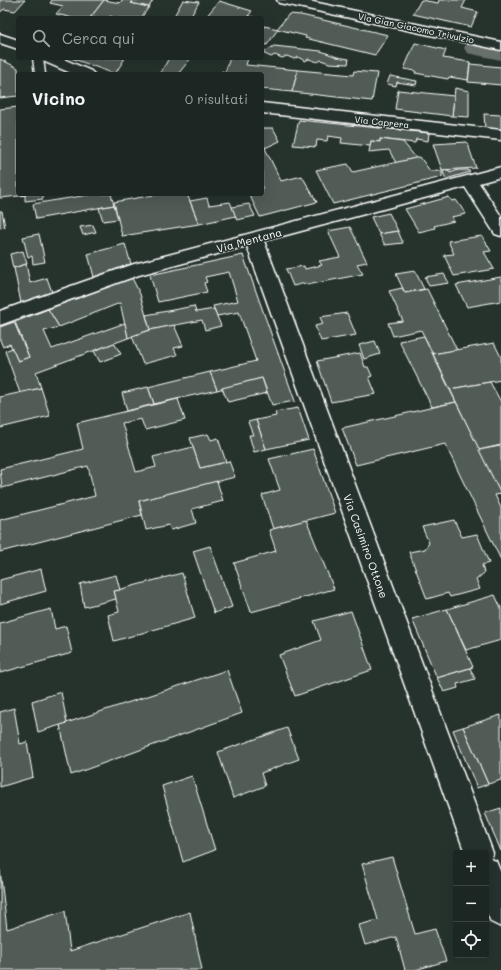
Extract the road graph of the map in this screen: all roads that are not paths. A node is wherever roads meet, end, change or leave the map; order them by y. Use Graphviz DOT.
graph roads {
  1 [pos="284,0"];
  2 [pos="0,38"];
  3 [pos="16,44"];
  4 [pos="501,46"];
  5 [pos="38,60"];
  6 [pos="53,60"];
  7 [pos="40,72"];
  8 [pos="81,72"];
  9 [pos="264,108"];
  10 [pos="501,135"];
  11 [pos="501,172"];
  12 [pos="469,181"];
  13 [pos="501,230"];
  14 [pos="254,239"];
  15 [pos="0,318"];
  16 [pos="478,850"];
  17 [pos="489,879"];
  18 [pos="501,912"];
  1 -- 4 [label="street, Via Gian Giacomo Trivulzio"];
  2 -- 3 [label="street"];
  5 -- 7 [label="lane"];
  6 -- 8 [label="street"];
  9 -- 10 [label="street, Via Caprera"];
  11 -- 12 [label="street, Via Mentana"];
  12 -- 13 [label="street"];
  12 -- 14 [label="street, Via Mentana"];
  14 -- 15 [label="street, Via Mentana"];
  14 -- 16 [label="street, Via Casimiro Ottone"];
  17 -- 18 [label="street"];
}
